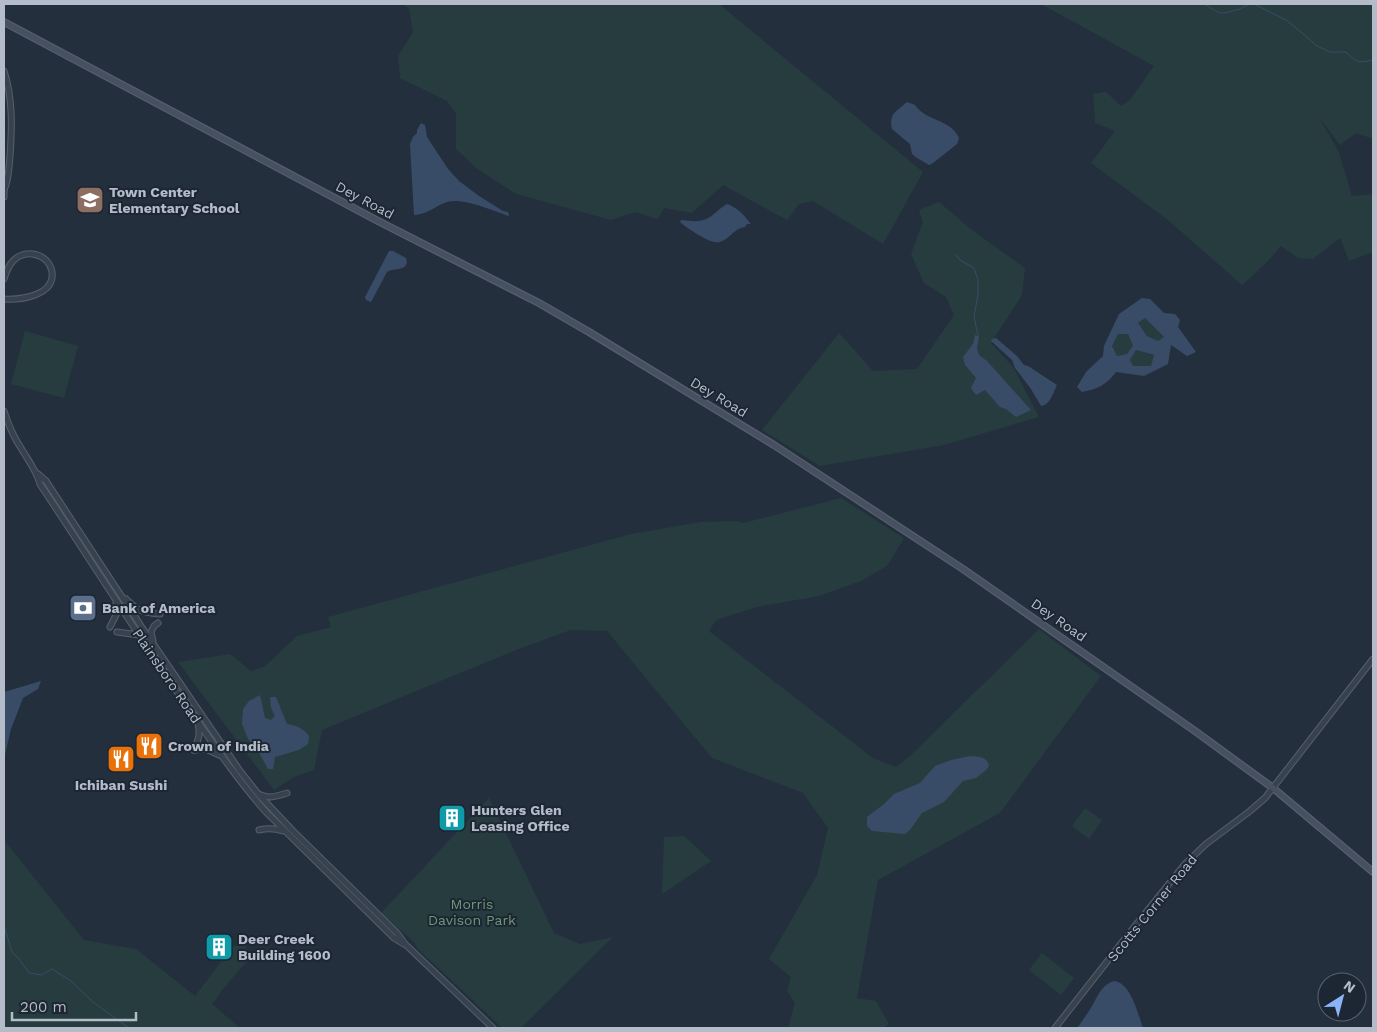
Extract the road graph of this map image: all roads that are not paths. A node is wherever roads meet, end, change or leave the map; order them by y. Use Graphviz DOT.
graph roads {
  1 [pos="4,22"];
  2 [pos="14,28"];
  3 [pos="4,29"];
  4 [pos="4,71"];
  5 [pos="4,190"];
  6 [pos="4,197"];
  7 [pos="4,279"];
  8 [pos="4,298"];
  9 [pos="4,411"];
  10 [pos="38,474"];
  11 [pos="116,588"];
  12 [pos="112,595"];
  13 [pos="160,614"];
  14 [pos="158,623"];
  15 [pos="110,626"];
  16 [pos="117,632"];
  17 [pos="139,635"];
  18 [pos="154,646"];
  19 [pos="1373,659"];
  20 [pos="194,717"];
  21 [pos="222,758"];
  22 [pos="1273,788"];
  23 [pos="286,793"];
  24 [pos="259,795"];
  25 [pos="259,830"];
  26 [pos="286,832"];
  27 [pos="1373,872"];
  28 [pos="405,944"];
  29 [pos="493,1028"];
  30 [pos="1055,1028"];
  1 -- 2 [label="main road, Dey Road"];
  2 -- 3 [label="main road"];
  2 -- 22 [label="main road, Dey Road"];
  4 -- 5 [label="street"];
  5 -- 6 [label="street"];
  7 -- 8 [label="street"];
  9 -- 10 [label="street, Plainsboro Road"];
  10 -- 11 [label="street, Plainsboro Road"];
  10 -- 12 [label="street, Plainsboro Road"];
  11 -- 13 [label="street"];
  11 -- 18 [label="street, Plainsboro Road"];
  12 -- 15 [label="street"];
  12 -- 17 [label="street, Plainsboro Road"];
  14 -- 18 [label="street"];
  16 -- 17 [label="street"];
  17 -- 20 [label="street, Plainsboro Road"];
  18 -- 24 [label="street, Plainsboro Road"];
  19 -- 22 [label="street, Scotts Corner Road"];
  20 -- 21 [label="street, Plainsboro Road"];
  20 -- 21 [label="street"];
  21 -- 26 [label="street, Plainsboro Road"];
  22 -- 27 [label="main road, Dey Road"];
  22 -- 30 [label="street, Scotts Corner Road"];
  23 -- 24 [label="street"];
  24 -- 28 [label="street, Plainsboro Road"];
  25 -- 26 [label="street"];
  26 -- 28 [label="street, Plainsboro Road"];
  28 -- 29 [label="street, Plainsboro Road"];
}
